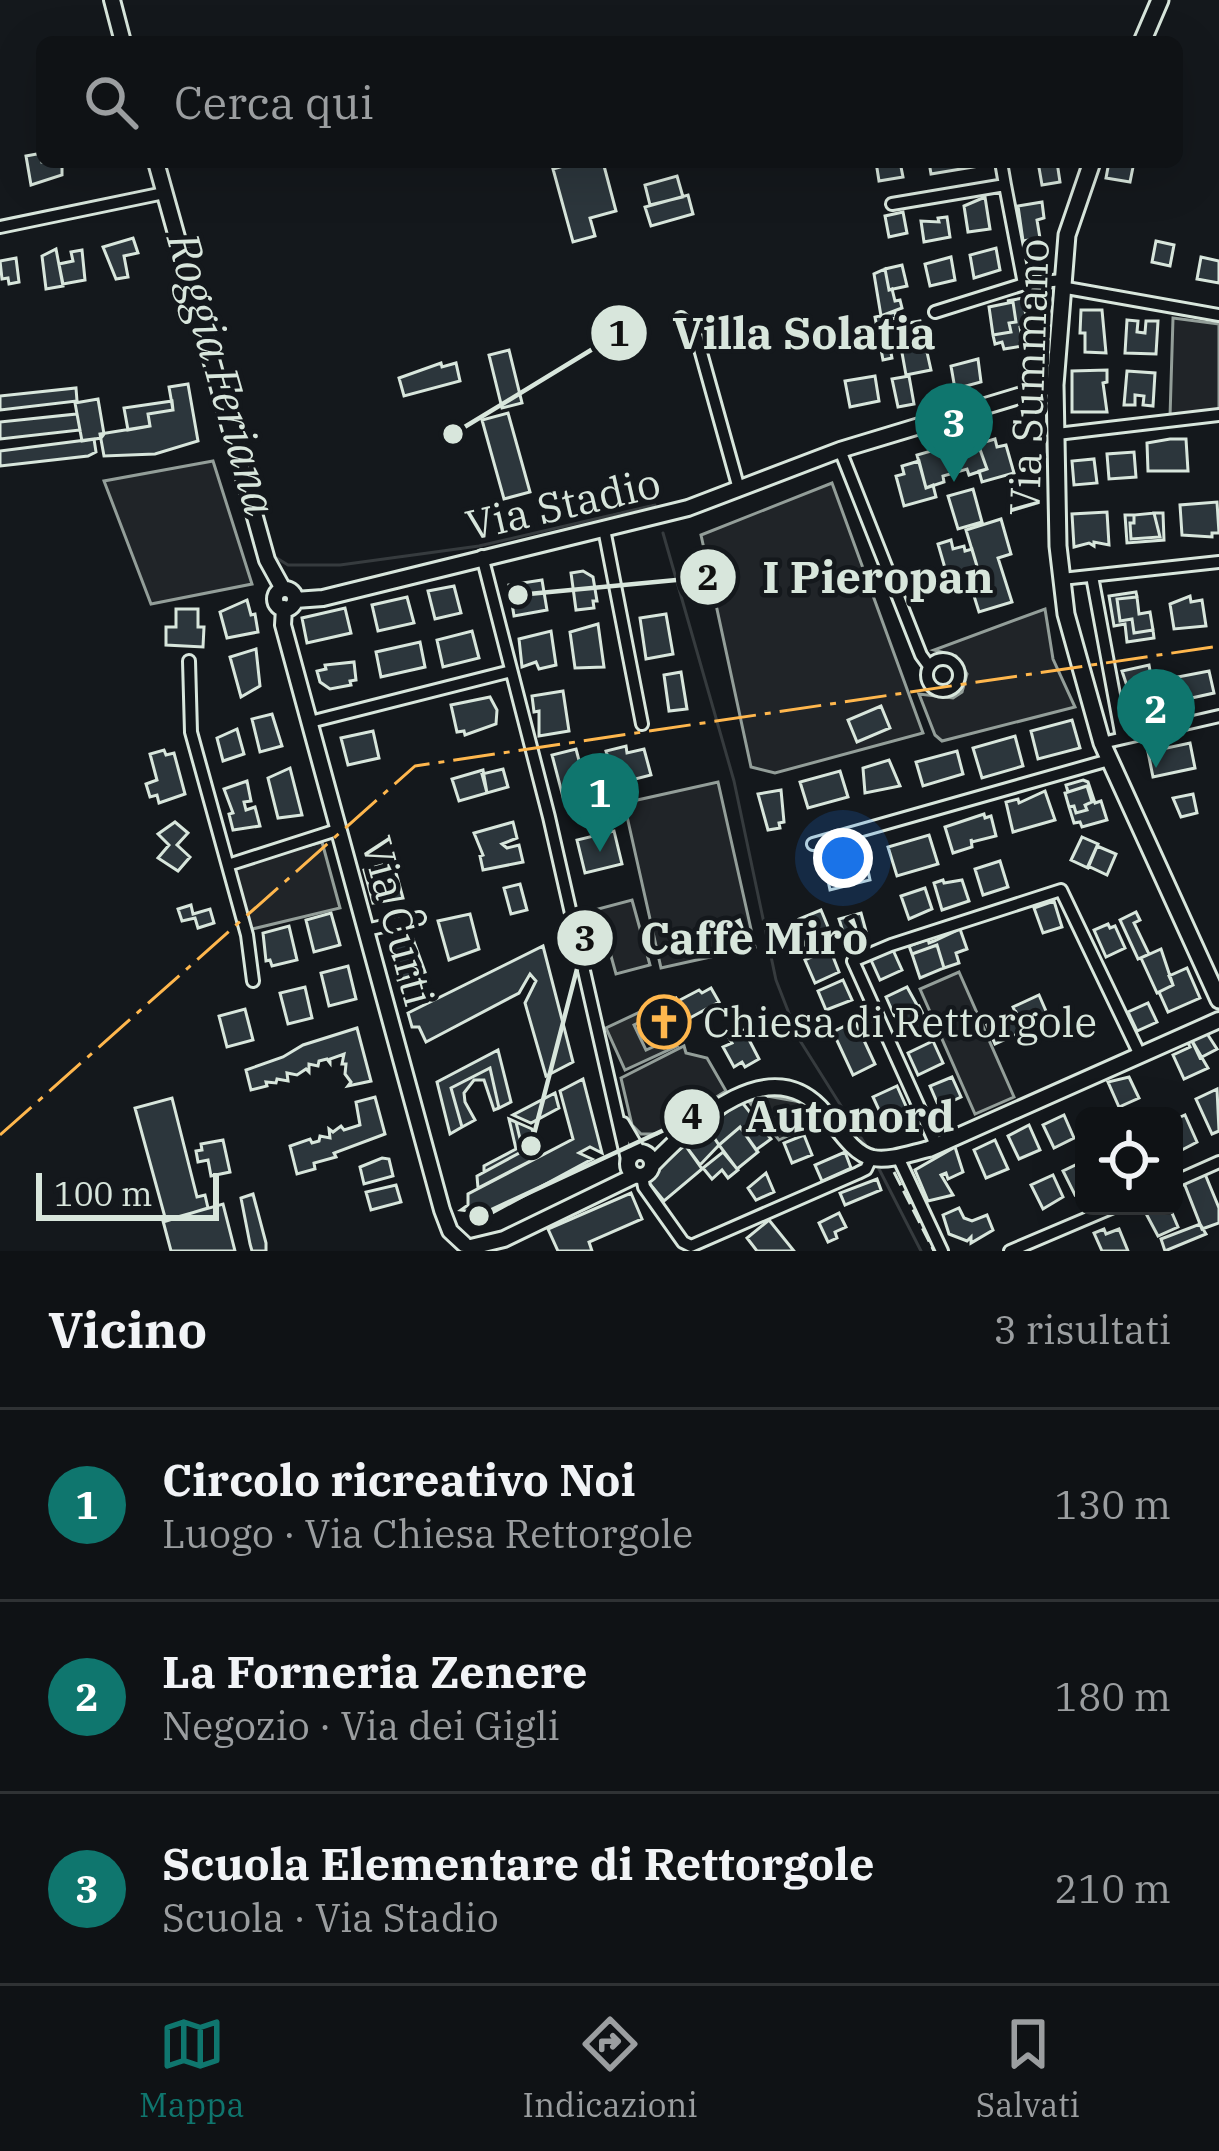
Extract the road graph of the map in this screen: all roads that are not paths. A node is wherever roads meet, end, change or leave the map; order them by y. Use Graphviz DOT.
graph roads {
  1 [pos="112,0"];
  2 [pos="1160,0"];
  3 [pos="121,36"];
  4 [pos="1145,36"];
  5 [pos="158,168"];
  6 [pos="1001,168"];
  7 [pos="1090,168"];
  8 [pos="1005,185"];
  9 [pos="164,194"];
  10 [pos="892,205"];
  11 [pos="0,227"];
  12 [pos="1024,284"];
  13 [pos="1062,284"];
  14 [pos="935,312"];
  15 [pos="1219,315"];
  16 [pos="682,318"];
  17 [pos="1055,385"];
  18 [pos="1219,415"];
  19 [pos="1057,434"];
  20 [pos="840,450"];
  21 [pos="740,489"];
  22 [pos="604,529"];
  23 [pos="482,556"];
  24 [pos="1219,562"];
  25 [pos="1092,576"];
  26 [pos="1062,580"];
  27 [pos="287,599"];
  28 [pos="189,661"];
  29 [pos="929,666"];
  30 [pos="511,670"];
  31 [pos="1219,716"];
  32 [pos="310,722"];
  33 [pos="641,724"];
  34 [pos="1122,738"];
  35 [pos="1106,752"];
  36 [pos="340,829"];
  37 [pos="813,844"];
  38 [pos="228,865"];
  39 [pos="419,917"];
  40 [pos="366,930"];
  41 [pos="253,981"];
  42 [pos="1219,1000"];
  43 [pos="1219,1020"];
  44 [pos="1140,1055"];
  45 [pos="936,1145"];
  46 [pos="894,1157"];
  47 [pos="871,1158"];
  48 [pos="1219,1162"];
  49 [pos="639,1164"];
  50 [pos="1183,1178"];
  51 [pos="1095,1215"];
  52 [pos="499,1245"];
  53 [pos="470,1248"];
  54 [pos="448,1251"];
  55 [pos="942,1251"];
  56 [pos="1010,1251"];
  1 -- 3 [label="street"];
  2 -- 4 [label="main road"];
  5 -- 9 [label="street, Via Curti"];
  6 -- 8 [label="street"];
  7 -- 13 [label="main road, Via Summano"];
  8 -- 10 [label="street"];
  8 -- 12 [label="street"];
  9 -- 11 [label="street"];
  9 -- 27 [label="street, Via Curti"];
  12 -- 13 [label="street"];
  12 -- 14 [label="street"];
  13 -- 15 [label="street"];
  13 -- 17 [label="main road, Via Summano"];
  16 -- 21 [label="street"];
  17 -- 19 [label="main road, Via Summano"];
  17 -- 20 [label="street, Via Stadio"];
  18 -- 19 [label="street"];
  19 -- 26 [label="main road, Via Summano"];
  20 -- 21 [label="street, Via Stadio"];
  20 -- 29 [label="street"];
  21 -- 22 [label="street, Via Stadio"];
  22 -- 23 [label="street, Via Stadio"];
  22 -- 33 [label="street"];
  23 -- 27 [label="street, Via Stadio"];
  23 -- 30 [label="street"];
  24 -- 25 [label="street"];
  25 -- 26 [label="street"];
  25 -- 34 [label="street"];
  26 -- 35 [label="main road, Via Summano"];
  27 -- 32 [label="street, Via Curti"];
  28 -- 38 [label="street"];
  30 -- 32 [label="street"];
  30 -- 49 [label="street"];
  31 -- 34 [label="street"];
  32 -- 36 [label="street, Via Curti"];
  34 -- 35 [label="street"];
  35 -- 37 [label="street"];
  35 -- 42 [label="main road, Via Summano"];
  36 -- 38 [label="street"];
  36 -- 40 [label="street, Via Curti"];
  38 -- 41 [label="street"];
  39 -- 40 [label="street"];
  40 -- 53 [label="street, Via Curti"];
  43 -- 44 [label="street"];
  44 -- 45 [label="street"];
  44 -- 45 [label="street"];
  45 -- 46 [label="street"];
  46 -- 47 [label="street"];
  46 -- 55 [label="street"];
  47 -- 49 [label="street"];
  47 -- 49 [label="street"];
  48 -- 50 [label="street"];
  49 -- 52 [label="street"];
  51 -- 56 [label="street"];
  52 -- 53 [label="street"];
  53 -- 54 [label="street"];
}
